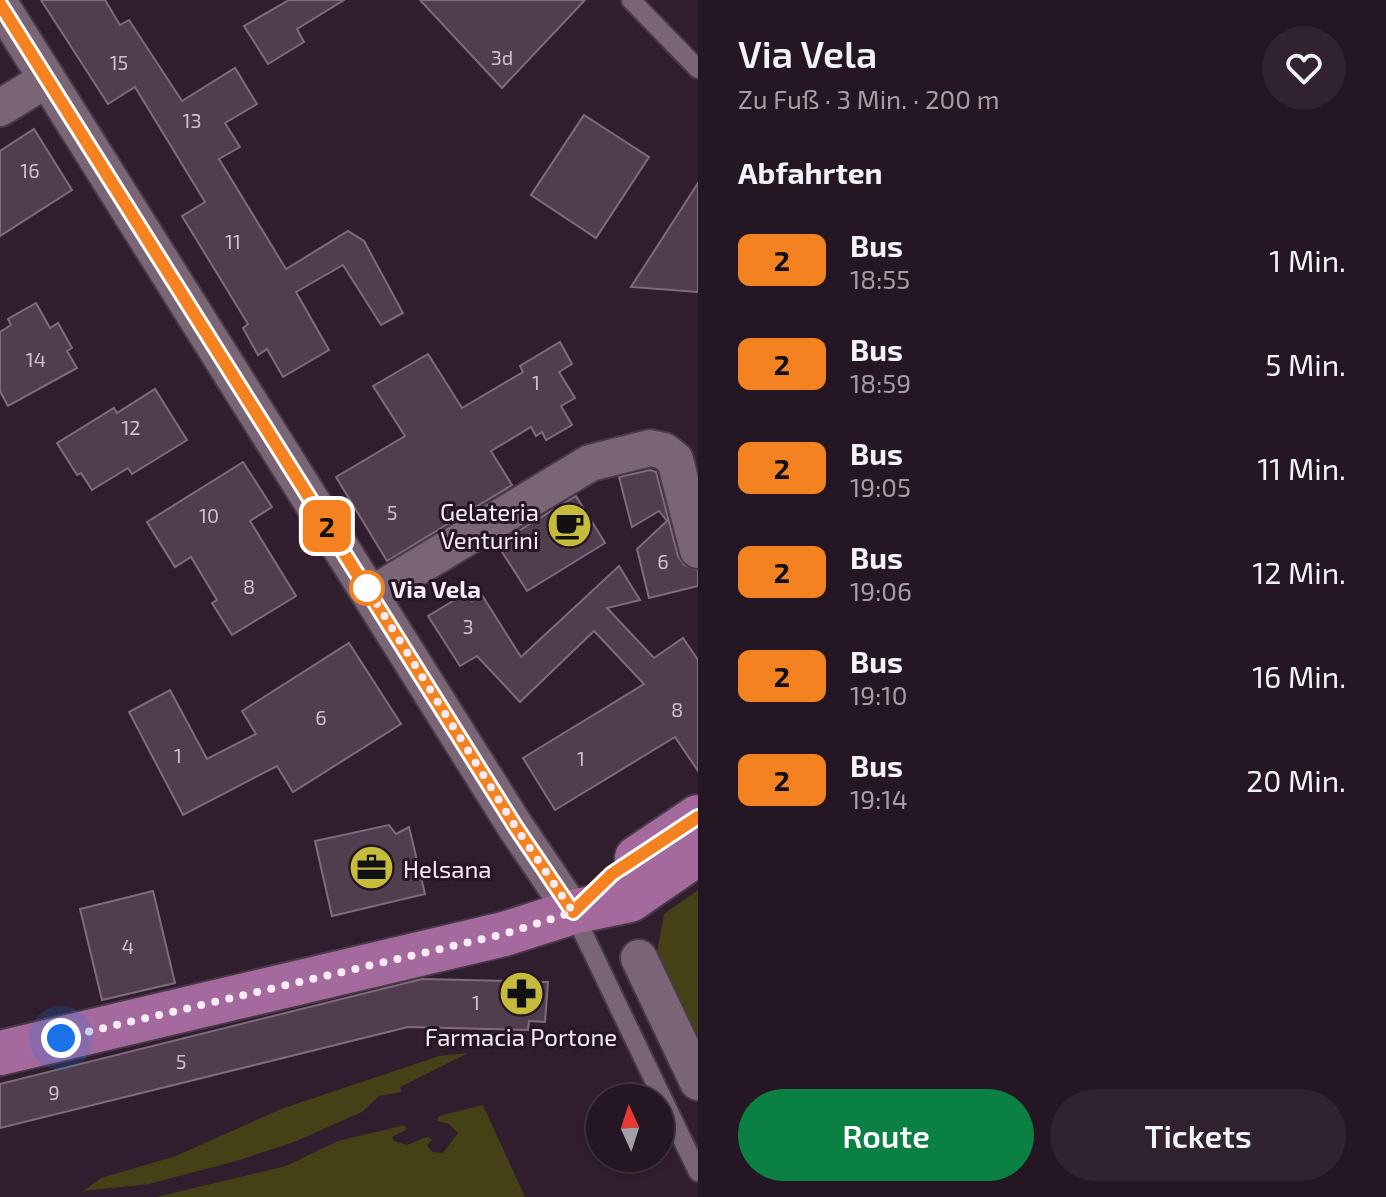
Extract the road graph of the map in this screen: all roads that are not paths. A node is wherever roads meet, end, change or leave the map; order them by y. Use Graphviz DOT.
graph roads {
  1 [pos="631,0"];
  2 [pos="0,4"];
  3 [pos="698,69"];
  4 [pos="47,79"];
  5 [pos="0,108"];
  6 [pos="698,550"];
  7 [pos="371,595"];
  8 [pos="698,817"];
  9 [pos="698,853"];
  10 [pos="573,912"];
  11 [pos="639,958"];
  12 [pos="0,1053"];
  13 [pos="698,1082"];
  14 [pos="698,1172"];
  1 -- 3 [label="lane"];
  2 -- 4 [label="street"];
  4 -- 5 [label="street"];
  4 -- 7 [label="street"];
  6 -- 7 [label="street"];
  7 -- 10 [label="street"];
  8 -- 10 [label="main road"];
  9 -- 10 [label="main road"];
  10 -- 12 [label="main road"];
  10 -- 14 [label="lane"];
  11 -- 13 [label="street"];
}
